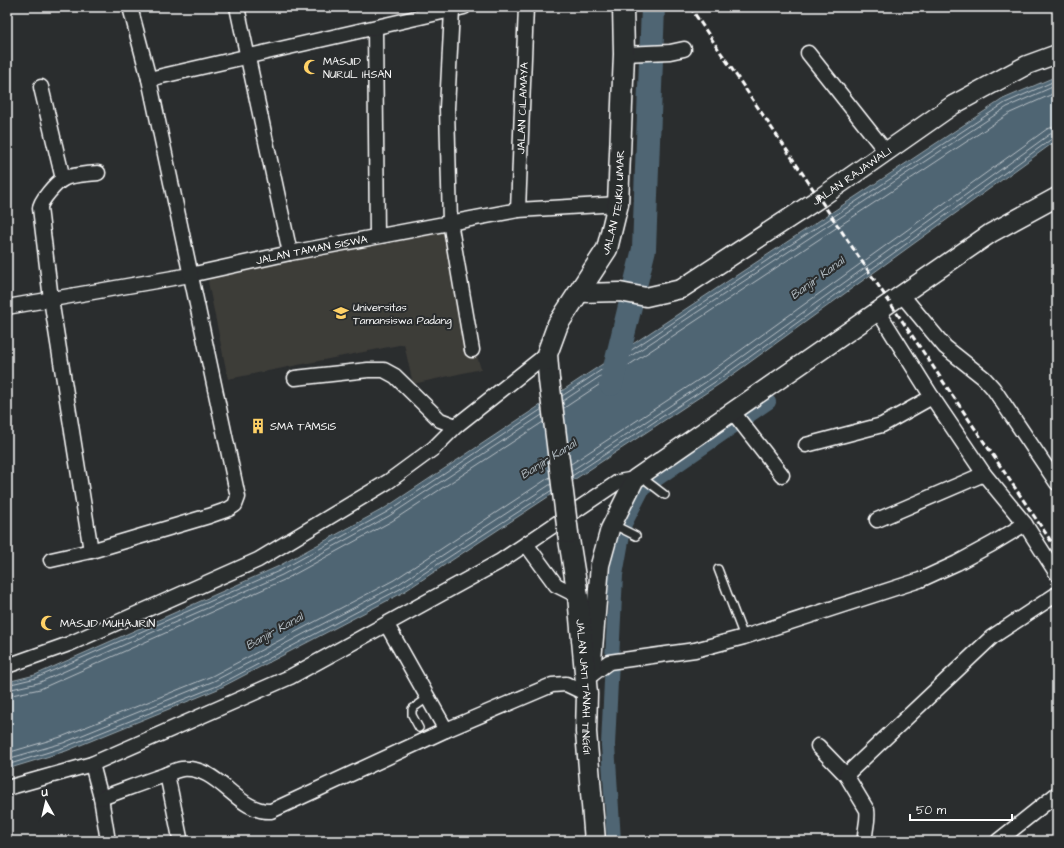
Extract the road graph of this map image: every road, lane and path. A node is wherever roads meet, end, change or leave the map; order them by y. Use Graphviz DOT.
graph roads {
  1 [pos="130,7"];
  2 [pos="237,7"];
  3 [pos="526,7"];
  4 [pos="623,7"];
  5 [pos="458,8"];
  6 [pos="375,28"];
  7 [pos="677,51"];
  8 [pos="808,53"];
  9 [pos="630,54"];
  10 [pos="1057,54"];
  11 [pos="248,57"];
  12 [pos="149,80"];
  13 [pos="41,87"];
  14 [pos="887,153"];
  15 [pos="98,173"];
  16 [pos="63,179"];
  17 [pos="1057,197"];
  18 [pos="618,204"];
  19 [pos="518,210"];
  20 [pos="450,222"];
  21 [pos="377,236"];
  22 [pos="290,253"];
  23 [pos="190,275"];
  24 [pos="579,293"];
  25 [pos="902,295"];
  26 [pos="51,299"];
  27 [pos="7,306"];
  28 [pos="878,310"];
  29 [pos="472,350"];
  30 [pos="547,354"];
  31 [pos="295,378"];
  32 [pos="932,397"];
  33 [pos="733,415"];
  34 [pos="456,426"];
  35 [pos="806,445"];
  36 [pos="984,474"];
  37 [pos="782,475"];
  38 [pos="642,478"];
  39 [pos="1057,483"];
  40 [pos="663,494"];
  41 [pos="877,520"];
  42 [pos="1025,524"];
  43 [pos="613,528"];
  44 [pos="568,533"];
  45 [pos="633,535"];
  46 [pos="526,544"];
  47 [pos="91,551"];
  48 [pos="51,560"];
  49 [pos="718,570"];
  50 [pos="1057,574"];
  51 [pos="1057,594"];
  52 [pos="578,596"];
  53 [pos="387,625"];
  54 [pos="744,637"];
  55 [pos="7,666"];
  56 [pos="589,685"];
  57 [pos="429,697"];
  58 [pos="419,728"];
  59 [pos="446,730"];
  60 [pos="818,746"];
  61 [pos="92,764"];
  62 [pos="167,774"];
  63 [pos="846,775"];
  64 [pos="7,788"];
  65 [pos="1057,794"];
  66 [pos="101,798"];
  67 [pos="180,838"];
  68 [pos="108,841"];
  69 [pos="595,841"];
  70 [pos="865,841"];
  71 [pos="998,841"];
  1 -- 12 [label="street"];
  2 -- 11 [label="street"];
  3 -- 19 [label="street, JALAN CILAMAYA"];
  4 -- 9 [label="main road, JALAN TEUKU UMAR"];
  5 -- 6 [label="street"];
  5 -- 20 [label="street"];
  6 -- 11 [label="street"];
  6 -- 21 [label="street"];
  7 -- 9 [label="street"];
  8 -- 14 [label="street"];
  9 -- 18 [label="main road, JALAN TEUKU UMAR"];
  10 -- 14 [label="street, JALAN RAJAWALI"];
  11 -- 12 [label="street"];
  11 -- 22 [label="street"];
  12 -- 23 [label="street"];
  13 -- 16 [label="street"];
  14 -- 24 [label="street, JALAN RAJAWALI"];
  15 -- 16 [label="street"];
  16 -- 26 [label="street"];
  17 -- 25 [label="street"];
  18 -- 19 [label="street, JALAN TAMAN SISWA"];
  18 -- 24 [label="main road, JALAN TEUKU UMAR"];
  19 -- 20 [label="street, JALAN TAMAN SISWA"];
  20 -- 21 [label="street, JALAN TAMAN SISWA"];
  20 -- 29 [label="street"];
  21 -- 22 [label="street, JALAN TAMAN SISWA"];
  22 -- 23 [label="street, JALAN TAMAN SISWA"];
  23 -- 26 [label="street, JALAN TAMAN SISWA"];
  23 -- 47 [label="street"];
  24 -- 30 [label="main road, JALAN TEUKU UMAR"];
  25 -- 28 [label="street"];
  25 -- 39 [label="street"];
  26 -- 27 [label="street, JALAN TAMAN SISWA"];
  26 -- 47 [label="street"];
  28 -- 32 [label="street"];
  28 -- 33 [label="street"];
  30 -- 34 [label="street"];
  30 -- 44 [label="main road, JALAN TEUKU UMAR, bridge"];
  31 -- 34 [label="street"];
  32 -- 35 [label="street"];
  32 -- 36 [label="street"];
  33 -- 37 [label="street"];
  33 -- 38 [label="street"];
  34 -- 55 [label="street"];
  36 -- 41 [label="street"];
  36 -- 42 [label="street"];
  38 -- 40 [label="lane"];
  38 -- 43 [label="street"];
  38 -- 46 [label="street"];
  42 -- 50 [label="street"];
  42 -- 54 [label="street"];
  43 -- 45 [label="lane"];
  43 -- 56 [label="street"];
  44 -- 52 [label="main road, JALAN JATI TANAH TINGGI"];
  46 -- 52 [label="street"];
  46 -- 53 [label="street"];
  47 -- 48 [label="street"];
  49 -- 54 [label="lane"];
  51 -- 63 [label="street"];
  52 -- 56 [label="main road, JALAN JATI TANAH TINGGI"];
  53 -- 57 [label="street"];
  53 -- 61 [label="street"];
  54 -- 56 [label="street"];
  56 -- 59 [label="street"];
  56 -- 69 [label="main road, JALAN JATI TANAH TINGGI"];
  57 -- 58 [label="lane"];
  57 -- 59 [label="street"];
  59 -- 62 [label="street"];
  60 -- 63 [label="street"];
  61 -- 64 [label="street"];
  61 -- 66 [label="street"];
  62 -- 66 [label="street"];
  62 -- 67 [label="street"];
  63 -- 70 [label="street"];
  65 -- 71 [label="street"];
  66 -- 68 [label="street"];
}
